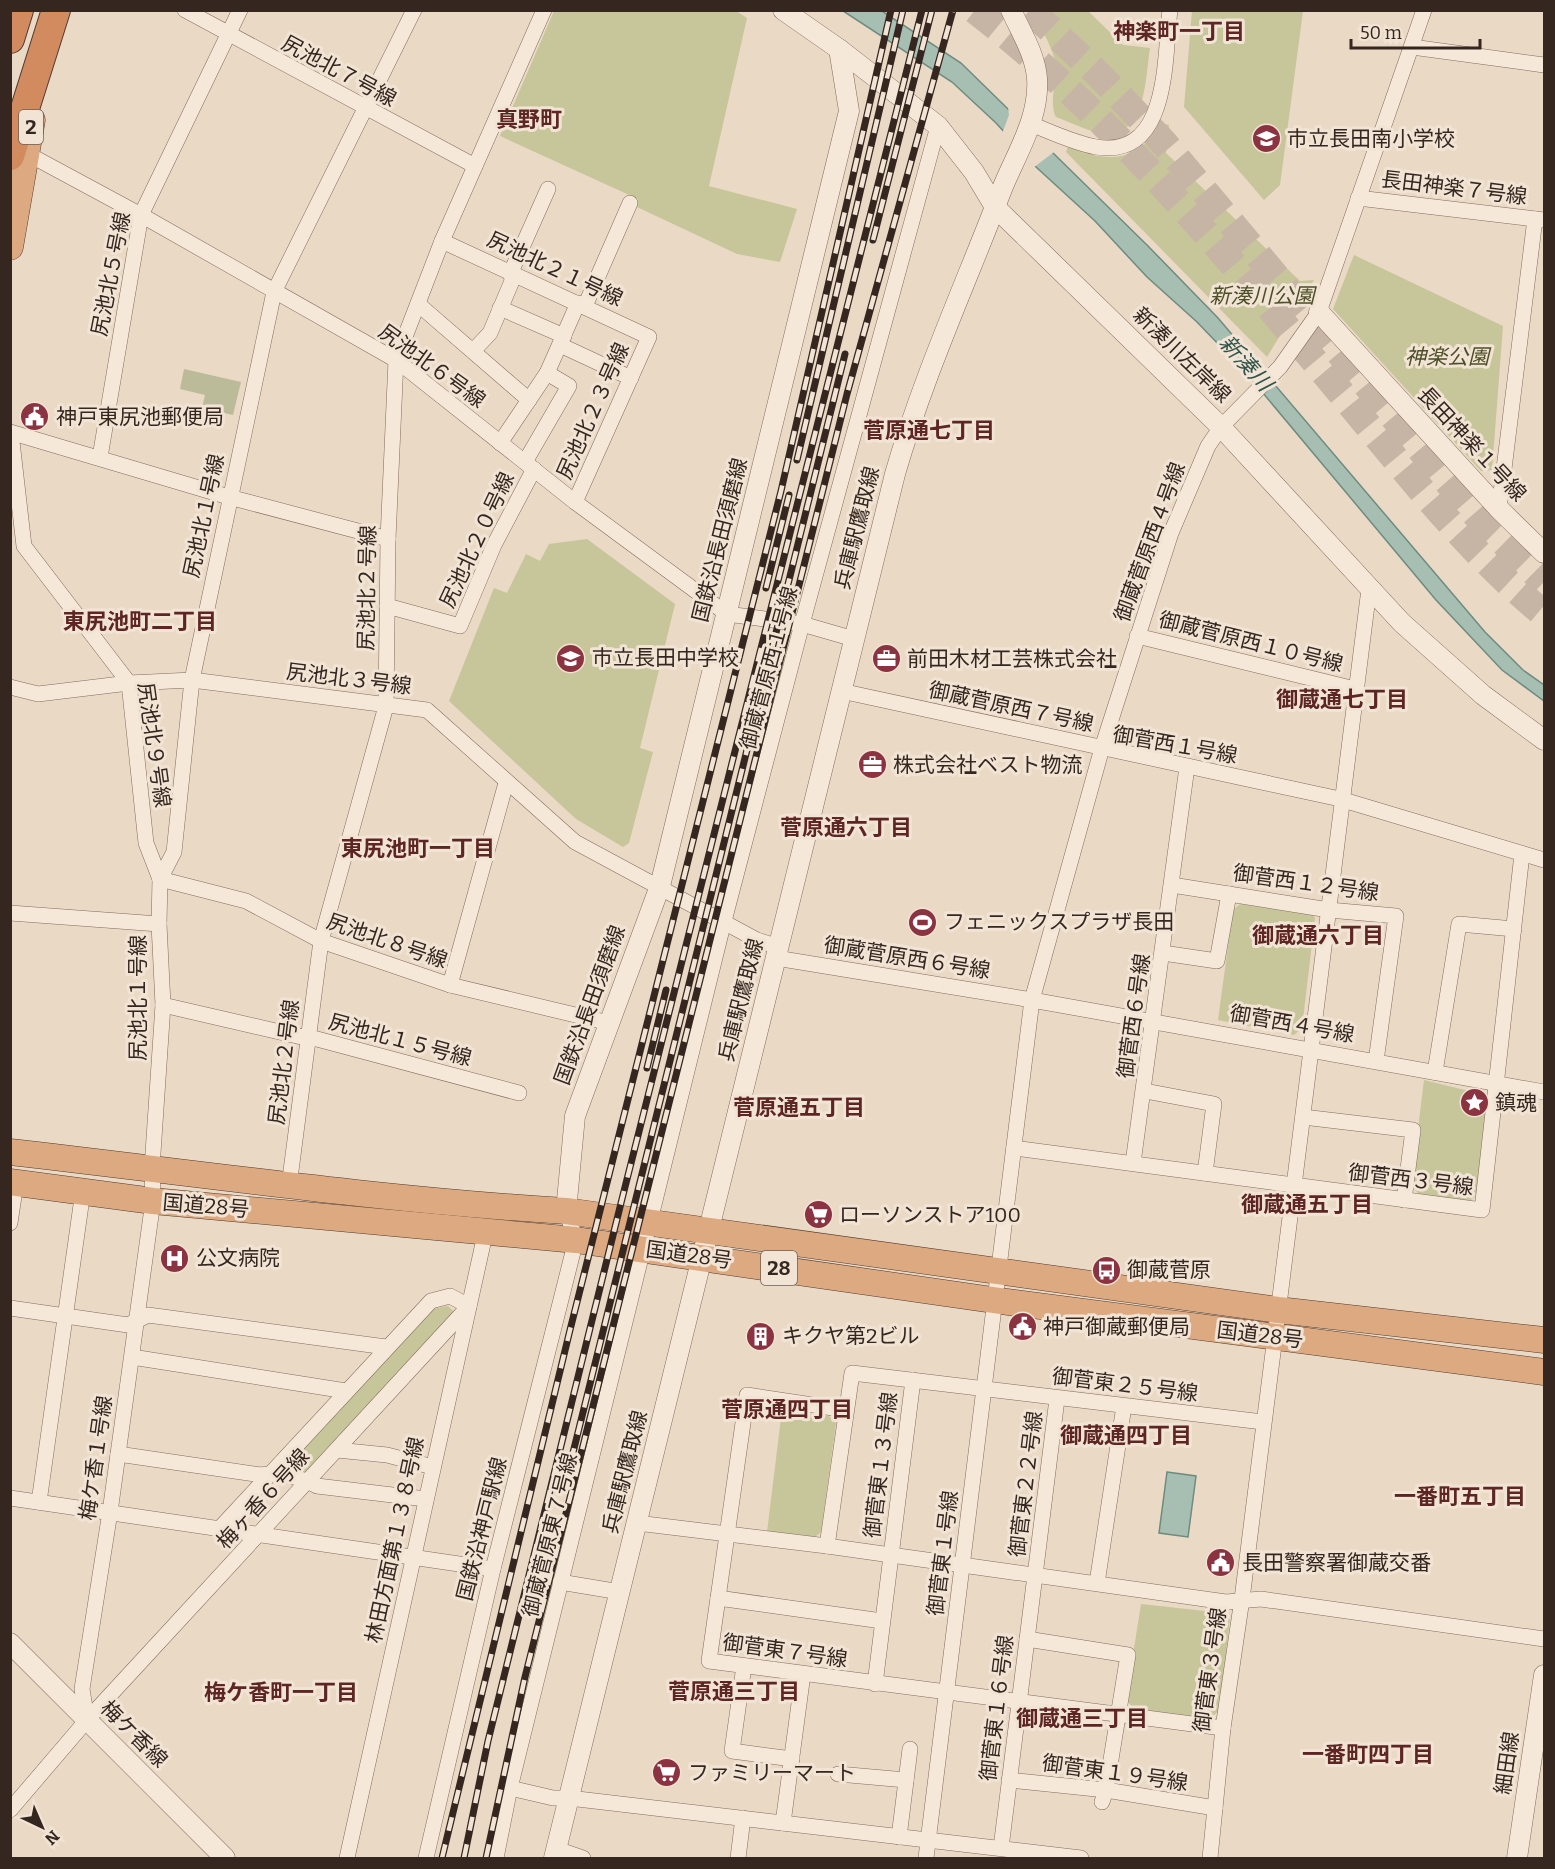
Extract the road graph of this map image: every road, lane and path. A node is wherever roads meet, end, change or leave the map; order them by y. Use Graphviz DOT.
graph roads {
  1 [pos="19,10"];
  2 [pos="44,10"];
  3 [pos="56,10"];
  4 [pos="63,10"];
  5 [pos="185,10"];
  6 [pos="240,10"];
  7 [pos="414,10"];
  8 [pos="544,10"];
  9 [pos="1011,10"];
  10 [pos="1170,10"];
  11 [pos="1425,10"];
  12 [pos="796,14"];
  13 [pos="228,34"];
  14 [pos="10,39"];
  15 [pos="1412,47"];
  16 [pos="839,49"];
  17 [pos="1545,65"];
  18 [pos="363,108"];
  19 [pos="938,126"];
  20 [pos="1030,126"];
  21 [pos="16,148"];
  22 [pos="475,166"];
  23 [pos="548,189"];
  24 [pos="1358,198"];
  25 [pos="630,203"];
  26 [pos="995,207"];
  27 [pos="141,215"];
  28 [pos="1540,220"];
  29 [pos="442,241"];
  30 [pos="10,247"];
  31 [pos="511,272"];
  32 [pos="274,292"];
  33 [pos="418,304"];
  34 [pos="582,305"];
  35 [pos="500,308"];
  36 [pos="1319,312"];
  37 [pos="649,337"];
  38 [pos="562,341"];
  39 [pos="473,351"];
  40 [pos="396,360"];
  41 [pos="547,373"];
  42 [pos="631,378"];
  43 [pos="529,400"];
  44 [pos="1221,427"];
  45 [pos="11,433"];
  46 [pos="500,443"];
  47 [pos="100,457"];
  48 [pos="529,465"];
  49 [pos="230,498"];
  50 [pos="575,502"];
  51 [pos="1499,509"];
  52 [pos="388,539"];
  53 [pos="1545,553"];
  54 [pos="1369,589"];
  55 [pos="387,606"];
  56 [pos="727,614"];
  57 [pos="802,624"];
  58 [pos="1137,636"];
  59 [pos="854,639"];
  60 [pos="192,680"];
  61 [pos="129,683"];
  62 [pos="10,687"];
  63 [pos="1355,689"];
  64 [pos="841,691"];
  65 [pos="386,706"];
  66 [pos="1545,740"];
  67 [pos="1102,748"];
  68 [pos="1187,767"];
  69 [pos="506,783"];
  70 [pos="1340,799"];
  71 [pos="1522,854"];
  72 [pos="1545,860"];
  73 [pos="160,879"];
  74 [pos="1172,885"];
  75 [pos="660,886"];
  76 [pos="1229,894"];
  77 [pos="1329,910"];
  78 [pos="10,913"];
  79 [pos="724,921"];
  80 [pos="159,924"];
  81 [pos="1514,929"];
  82 [pos="321,942"];
  83 [pos="778,952"];
  84 [pos="1163,953"];
  85 [pos="450,985"];
  86 [pos="1032,1000"];
  87 [pos="163,1005"];
  88 [pos="1155,1022"];
  89 [pos="609,1023"];
  90 [pos="308,1038"];
  91 [pos="1312,1049"];
  92 [pos="1376,1061"];
  93 [pos="1435,1072"];
  94 [pos="1497,1083"];
  95 [pos="1145,1091"];
  96 [pos="1545,1092"];
  97 [pos="519,1093"];
  98 [pos="1303,1117"];
  99 [pos="1014,1148"];
  100 [pos="10,1152"];
  101 [pos="1133,1163"];
  102 [pos="152,1168"];
  103 [pos="1205,1173"];
  104 [pos="13,1183"];
  105 [pos="289,1186"];
  106 [pos="1294,1186"];
  107 [pos="82,1191"];
  108 [pos="1404,1200"];
  109 [pos="153,1201"];
  110 [pos="566,1210"];
  111 [pos="10,1223"];
  112 [pos="649,1223"];
  113 [pos="486,1230"];
  114 [pos="709,1231"];
  115 [pos="576,1239"];
  116 [pos="644,1248"];
  117 [pos="702,1256"];
  118 [pos="998,1271"];
  119 [pos="993,1300"];
  120 [pos="469,1306"];
  121 [pos="10,1308"];
  122 [pos="1278,1310"];
  123 [pos="64,1315"];
  124 [pos="138,1320"];
  125 [pos="1275,1337"];
  126 [pos="1545,1340"];
  127 [pos="386,1347"];
  128 [pos="132,1357"];
  129 [pos="1545,1372"];
  130 [pos="913,1380"];
  131 [pos="983,1388"];
  132 [pos="346,1391"];
  133 [pos="1058,1399"];
  134 [pos="1124,1406"];
  135 [pos="846,1410"];
  136 [pos="1263,1422"];
  137 [pos="337,1450"];
  138 [pos="118,1454"];
  139 [pos="433,1467"];
  140 [pos="271,1473"];
  141 [pos="308,1481"];
  142 [pos="10,1498"];
  143 [pos="426,1499"];
  144 [pos="39,1502"];
  145 [pos="110,1512"];
  146 [pos="637,1523"];
  147 [pos="220,1528"];
  148 [pos="727,1533"];
  149 [pos="259,1535"];
  150 [pos="827,1546"];
  151 [pos="891,1555"];
  152 [pos="413,1557"];
  153 [pos="963,1565"];
  154 [pos="493,1569"];
  155 [pos="1036,1574"];
  156 [pos="560,1582"];
  157 [pos="1097,1583"];
  158 [pos="620,1592"];
  159 [pos="718,1598"];
  160 [pos="1242,1599"];
  161 [pos="882,1622"];
  162 [pos="1027,1639"];
  163 [pos="1545,1640"];
  164 [pos="10,1643"];
  165 [pos="744,1666"];
  166 [pos="803,1674"];
  167 [pos="1545,1675"];
  168 [pos="875,1684"];
  169 [pos="948,1694"];
  170 [pos="1019,1703"];
  171 [pos="1118,1715"];
  172 [pos="87,1720"];
  173 [pos="1223,1728"];
  174 [pos="910,1749"];
  175 [pos="792,1759"];
  176 [pos="838,1774"];
  177 [pos="906,1780"];
  178 [pos="1009,1780"];
  179 [pos="510,1788"];
  180 [pos="1104,1796"];
  181 [pos="569,1798"];
  182 [pos="1215,1808"];
  183 [pos="10,1810"];
  184 [pos="743,1818"];
  185 [pos="783,1823"];
  186 [pos="899,1837"];
  187 [pos="928,1840"];
  188 [pos="1001,1848"];
  189 [pos="556,1854"];
  190 [pos="225,1858"];
  191 [pos="347,1858"];
  192 [pos="426,1858"];
  193 [pos="496,1858"];
  194 [pos="583,1858"];
  195 [pos="738,1858"];
  196 [pos="926,1858"];
  197 [pos="1081,1858"];
  198 [pos="1210,1858"];
  199 [pos="1517,1858"];
  1 -- 14 [label="highway"];
  2 -- 21 [label="highway"];
  3 -- 21 [label="highway"];
  4 -- 21 [label="highway, 2"];
  5 -- 13 [label="street, 尻池北７号線"];
  6 -- 13 [label="street, 尻池北５号線"];
  7 -- 18 [label="street, 尻池北１号線"];
  8 -- 22 [label="street, 尻池北２号線"];
  9 -- 20 [label="street"];
  10 -- 20 [label="street"];
  11 -- 15 [label="street, 御蔵菅原西４号線"];
  12 -- 16 [label="street, 新湊川左岸線"];
  13 -- 18 [label="street, 尻池北７号線"];
  13 -- 27 [label="street, 尻池北５号線"];
  15 -- 17 [label="street"];
  15 -- 24 [label="street, 御蔵菅原西４号線"];
  16 -- 19 [label="street, 新湊川左岸線"];
  16 -- 56 [label="street, 国鉄沿長田須磨線"];
  18 -- 22 [label="street, 尻池北７号線"];
  18 -- 32 [label="street, 尻池北１号線"];
  19 -- 26 [label="street, 新湊川左岸線"];
  19 -- 57 [label="street, 御蔵菅原西１号線"];
  20 -- 26 [label="street, 兵庫駅鷹取線"];
  21 -- 27 [label="street, 尻池北６号線"];
  21 -- 30 [label="highway, 2"];
  22 -- 29 [label="street, 尻池北２号線"];
  23 -- 31 [label="street"];
  24 -- 28 [label="street, 長田神楽７号線"];
  24 -- 36 [label="street, 御蔵菅原西４号線"];
  25 -- 34 [label="street"];
  26 -- 44 [label="street, 新湊川左岸線"];
  26 -- 59 [label="street, 兵庫駅鷹取線"];
  27 -- 32 [label="street, 尻池北６号線"];
  27 -- 47 [label="street, 尻池北５号線"];
  28 -- 51 [label="street"];
  29 -- 31 [label="street, 尻池北２１号線"];
  29 -- 33 [label="street, 尻池北２号線"];
  31 -- 34 [label="street, 尻池北２１号線"];
  31 -- 35 [label="street"];
  32 -- 40 [label="street, 尻池北６号線"];
  32 -- 49 [label="street, 尻池北１号線"];
  33 -- 39 [label="street"];
  33 -- 40 [label="street, 尻池北２号線"];
  34 -- 37 [label="street, 尻池北２１号線"];
  34 -- 38 [label="street"];
  35 -- 38 [label="street"];
  35 -- 39 [label="street"];
  36 -- 44 [label="street, 御蔵菅原西４号線"];
  36 -- 51 [label="street, 長田神楽１号線"];
  37 -- 42 [label="street, 尻池北２３号線"];
  38 -- 41 [label="street"];
  38 -- 42 [label="street"];
  39 -- 43 [label="street"];
  40 -- 46 [label="street, 尻池北６号線"];
  40 -- 52 [label="street, 尻池北２号線"];
  41 -- 43 [label="street"];
  41 -- 48 [label="street"];
  42 -- 50 [label="street, 尻池北２３号線"];
  43 -- 46 [label="street"];
  44 -- 54 [label="street, 新湊川左岸線"];
  44 -- 58 [label="street, 御蔵菅原西４号線"];
  45 -- 47 [label="street"];
  45 -- 61 [label="street, 尻池北９号線"];
  46 -- 48 [label="street, 尻池北６号線"];
  47 -- 49 [label="street"];
  48 -- 50 [label="street, 尻池北６号線"];
  48 -- 55 [label="street, 尻池北２０号線"];
  49 -- 52 [label="street"];
  49 -- 60 [label="street, 尻池北１号線"];
  50 -- 56 [label="street, 尻池北６号線"];
  51 -- 53 [label="street, 長田神楽１号線"];
  52 -- 55 [label="street, 尻池北２号線"];
  54 -- 63 [label="street, 御菅東３号線"];
  54 -- 66 [label="street, 新湊川左岸線"];
  55 -- 65 [label="street, 尻池北２号線"];
  56 -- 57 [label="street"];
  56 -- 75 [label="street, 国鉄沿長田須磨線"];
  57 -- 59 [label="street"];
  57 -- 79 [label="street, 御蔵菅原西１号線"];
  58 -- 63 [label="street, 御蔵菅原西１０号線"];
  58 -- 67 [label="street, 御蔵菅原西４号線"];
  59 -- 64 [label="street, 兵庫駅鷹取線"];
  60 -- 61 [label="street, 尻池北３号線"];
  60 -- 65 [label="street, 尻池北３号線"];
  60 -- 73 [label="street, 尻池北１号線"];
  61 -- 62 [label="street, 尻池北３号線"];
  61 -- 73 [label="street, 尻池北９号線"];
  63 -- 70 [label="street, 御菅東３号線"];
  64 -- 67 [label="street, 御蔵菅原西７号線"];
  64 -- 83 [label="street, 兵庫駅鷹取線"];
  65 -- 69 [label="street, 尻池北３号線"];
  65 -- 82 [label="street, 尻池北２号線"];
  67 -- 68 [label="street, 御菅西１号線"];
  67 -- 86 [label="street, 御菅西１号線"];
  68 -- 70 [label="street, 御菅西１号線"];
  68 -- 74 [label="street, 御菅西６号線"];
  69 -- 75 [label="street, 尻池北３号線"];
  69 -- 85 [label="street"];
  70 -- 71 [label="street, 御菅西１号線"];
  70 -- 77 [label="street, 御菅東３号線"];
  71 -- 72 [label="street, 御菅西１号線"];
  71 -- 81 [label="street, 御菅西３号線"];
  73 -- 80 [label="street, 尻池北１号線"];
  73 -- 82 [label="street, 尻池北８号線"];
  74 -- 76 [label="street, 御菅西１２号線"];
  74 -- 84 [label="street, 御菅西６号線"];
  75 -- 79 [label="street, 尻池北３号線"];
  75 -- 89 [label="street, 国鉄沿長田須磨線"];
  76 -- 77 [label="street, 御菅西１２号線"];
  76 -- 84 [label="street"];
  77 -- 91 [label="street, 御菅東３号線"];
  77 -- 92 [label="street, 御菅西１２号線"];
  78 -- 80 [label="street"];
  79 -- 83 [label="street, 御蔵菅原西６号線"];
  79 -- 112 [label="street, 御蔵菅原西１号線"];
  80 -- 87 [label="street, 尻池北１号線"];
  81 -- 93 [label="street"];
  81 -- 94 [label="street, 御菅西３号線"];
  82 -- 85 [label="street, 尻池北８号線"];
  82 -- 90 [label="street, 尻池北２号線"];
  83 -- 86 [label="street, 御蔵菅原西６号線"];
  83 -- 114 [label="street, 兵庫駅鷹取線"];
  84 -- 88 [label="street, 御菅西６号線"];
  85 -- 89 [label="street, 尻池北８号線"];
  86 -- 88 [label="street, 御菅西４号線"];
  86 -- 99 [label="street, 御菅西１号線"];
  87 -- 90 [label="street, 尻池北１５号線"];
  87 -- 102 [label="street, 尻池北１号線"];
  88 -- 91 [label="street, 御菅西４号線"];
  88 -- 95 [label="street, 御菅西６号線"];
  89 -- 110 [label="street, 国鉄沿長田須磨線"];
  90 -- 97 [label="street, 尻池北１５号線"];
  90 -- 105 [label="street, 尻池北２号線"];
  91 -- 92 [label="street, 御菅西４号線"];
  91 -- 98 [label="street, 御菅東３号線"];
  92 -- 93 [label="street, 御菅西４号線"];
  93 -- 94 [label="street, 御菅西４号線"];
  94 -- 96 [label="street, 御菅西４号線"];
  94 -- 108 [label="street, 御菅西３号線"];
  95 -- 101 [label="street, 御菅西６号線"];
  95 -- 103 [label="street"];
  98 -- 106 [label="street, 御菅東３号線"];
  98 -- 108 [label="street"];
  99 -- 101 [label="street, 御菅西３号線"];
  99 -- 118 [label="street, 御菅西１号線"];
  100 -- 102 [label="highway, 国道28号 / 28"];
  101 -- 103 [label="street, 御菅西３号線"];
  102 -- 105 [label="highway, 国道28号 / 28"];
  102 -- 109 [label="street, 尻池北１号線"];
  103 -- 106 [label="street, 御菅西３号線"];
  104 -- 107 [label="highway, 国道28号 / 28"];
  104 -- 111 [label="street"];
  105 -- 110 [label="highway, 国道28号 / 28"];
  106 -- 108 [label="street, 御菅西３号線"];
  106 -- 122 [label="street, 御菅東３号線"];
  107 -- 109 [label="highway, 国道28号 / 28"];
  107 -- 123 [label="street"];
  109 -- 113 [label="highway, 国道28号 / 28"];
  109 -- 124 [label="street, 梅ケ香１号線"];
  110 -- 112 [label="highway, 国道28号 / 28"];
  110 -- 115 [label="street"];
  112 -- 114 [label="highway, 国道28号 / 28"];
  112 -- 116 [label="street, 御蔵菅原東７号線"];
  113 -- 115 [label="highway, 国道28号 / 28"];
  113 -- 120 [label="street, 林田方面第１３８号線"];
  114 -- 117 [label="street, 兵庫駅鷹取線"];
  114 -- 118 [label="highway, 国道28号 / 28"];
  115 -- 116 [label="highway, 国道28号 / 28"];
  115 -- 154 [label="street, 国鉄沿神戸駅線"];
  116 -- 117 [label="highway, 国道28号 / 28"];
  116 -- 156 [label="street, 御蔵菅原東７号線"];
  117 -- 119 [label="highway, 国道28号 / 28"];
  117 -- 146 [label="street, 兵庫駅鷹取線"];
  118 -- 119 [label="street, 御菅東１号線"];
  118 -- 122 [label="highway, 国道28号 / 28"];
  119 -- 125 [label="highway, 国道28号 / 28"];
  119 -- 131 [label="street, 御菅東１号線"];
  120 -- 127 [label="street"];
  120 -- 137 [label="street, 梅ヶ香６号線"];
  120 -- 139 [label="street, 林田方面第１３８号線"];
  121 -- 123 [label="street"];
  122 -- 125 [label="street, 御菅東３号線"];
  122 -- 126 [label="highway, 国道28号 / 28"];
  123 -- 124 [label="street"];
  123 -- 144 [label="street"];
  124 -- 127 [label="street"];
  124 -- 128 [label="street, 梅ケ香１号線"];
  125 -- 129 [label="highway, 国道28号 / 28"];
  125 -- 136 [label="street, 御菅東３号線"];
  127 -- 132 [label="street"];
  128 -- 132 [label="street"];
  128 -- 138 [label="street, 梅ケ香１号線"];
  130 -- 131 [label="street, 御菅東２５号線"];
  130 -- 135 [label="street, 御菅東２５号線"];
  130 -- 151 [label="street, 御菅東１３号線"];
  131 -- 133 [label="street, 御菅東２５号線"];
  131 -- 153 [label="street, 御菅東１号線"];
  132 -- 140 [label="street"];
  133 -- 134 [label="street, 御菅東２５号線"];
  133 -- 155 [label="street, 御菅東２２号線"];
  134 -- 136 [label="street, 御菅東２５号線"];
  134 -- 157 [label="street"];
  135 -- 148 [label="street, 御菅東７号線"];
  135 -- 150 [label="street"];
  136 -- 160 [label="street, 御菅東３号線"];
  137 -- 139 [label="street"];
  137 -- 141 [label="street, 梅ヶ香６号線"];
  138 -- 140 [label="street"];
  138 -- 145 [label="street, 梅ケ香１号線"];
  139 -- 143 [label="street, 林田方面第１３８号線"];
  140 -- 141 [label="street"];
  140 -- 147 [label="street"];
  141 -- 143 [label="street"];
  141 -- 149 [label="street, 梅ヶ香６号線"];
  142 -- 144 [label="street"];
  143 -- 152 [label="street, 林田方面第１３８号線"];
  144 -- 145 [label="street"];
  145 -- 147 [label="street"];
  145 -- 172 [label="street, 梅ケ香１号線"];
  146 -- 148 [label="street"];
  146 -- 158 [label="street, 兵庫駅鷹取線"];
  147 -- 149 [label="street"];
  148 -- 150 [label="street"];
  148 -- 159 [label="street, 御菅東７号線"];
  149 -- 152 [label="street"];
  149 -- 172 [label="street, 梅ヶ香６号線"];
  150 -- 151 [label="street"];
  151 -- 153 [label="street"];
  151 -- 161 [label="street, 御菅東１３号線"];
  152 -- 154 [label="street"];
  152 -- 191 [label="street, 林田方面第１３８号線"];
  153 -- 155 [label="street"];
  153 -- 169 [label="street, 御菅東１号線"];
  154 -- 192 [label="street, 国鉄沿神戸駅線"];
  155 -- 157 [label="street"];
  155 -- 162 [label="street, 御菅東１６号線"];
  156 -- 158 [label="street"];
  156 -- 179 [label="street, 御蔵菅原東７号線"];
  157 -- 160 [label="street"];
  158 -- 181 [label="street, 兵庫駅鷹取線"];
  159 -- 161 [label="street"];
  159 -- 165 [label="street, 御菅東７号線"];
  160 -- 163 [label="street"];
  160 -- 173 [label="street, 御菅東３号線"];
  161 -- 168 [label="street, 御菅東１３号線"];
  162 -- 170 [label="street, 御菅東１６号線"];
  162 -- 171 [label="street"];
  164 -- 172 [label="street, 梅ケ香線"];
  165 -- 166 [label="street, 御菅東７号線"];
  165 -- 175 [label="street"];
  166 -- 168 [label="street, 御菅東７号線"];
  166 -- 175 [label="street"];
  167 -- 199 [label="street, 細田線"];
  168 -- 169 [label="street, 御菅東７号線"];
  169 -- 170 [label="street, 御菅東７号線"];
  169 -- 187 [label="street, 御菅東１号線"];
  170 -- 171 [label="street, 御菅東７号線"];
  170 -- 178 [label="street, 御菅東１６号線"];
  171 -- 173 [label="street, 御菅東７号線"];
  171 -- 180 [label="street"];
  172 -- 183 [label="street, 梅ヶ香６号線"];
  172 -- 190 [label="street, 梅ケ香線"];
  173 -- 182 [label="street, 御菅東３号線"];
  174 -- 177 [label="street"];
  175 -- 185 [label="street"];
  176 -- 177 [label="street"];
  177 -- 186 [label="street"];
  178 -- 180 [label="street, 御菅東１９号線"];
  178 -- 188 [label="street, 御菅東１６号線"];
  179 -- 181 [label="street"];
  179 -- 193 [label="street, 御蔵菅原東７号線"];
  180 -- 182 [label="street, 御菅東１９号線"];
  181 -- 184 [label="street"];
  181 -- 189 [label="street, 兵庫駅鷹取線"];
  182 -- 198 [label="street, 御菅東３号線"];
  184 -- 185 [label="street"];
  184 -- 195 [label="street"];
  185 -- 186 [label="street"];
  186 -- 187 [label="street"];
  187 -- 188 [label="street"];
  187 -- 196 [label="street, 御菅東１号線"];
  188 -- 197 [label="street"];
  189 -- 194 [label="street"];
}
